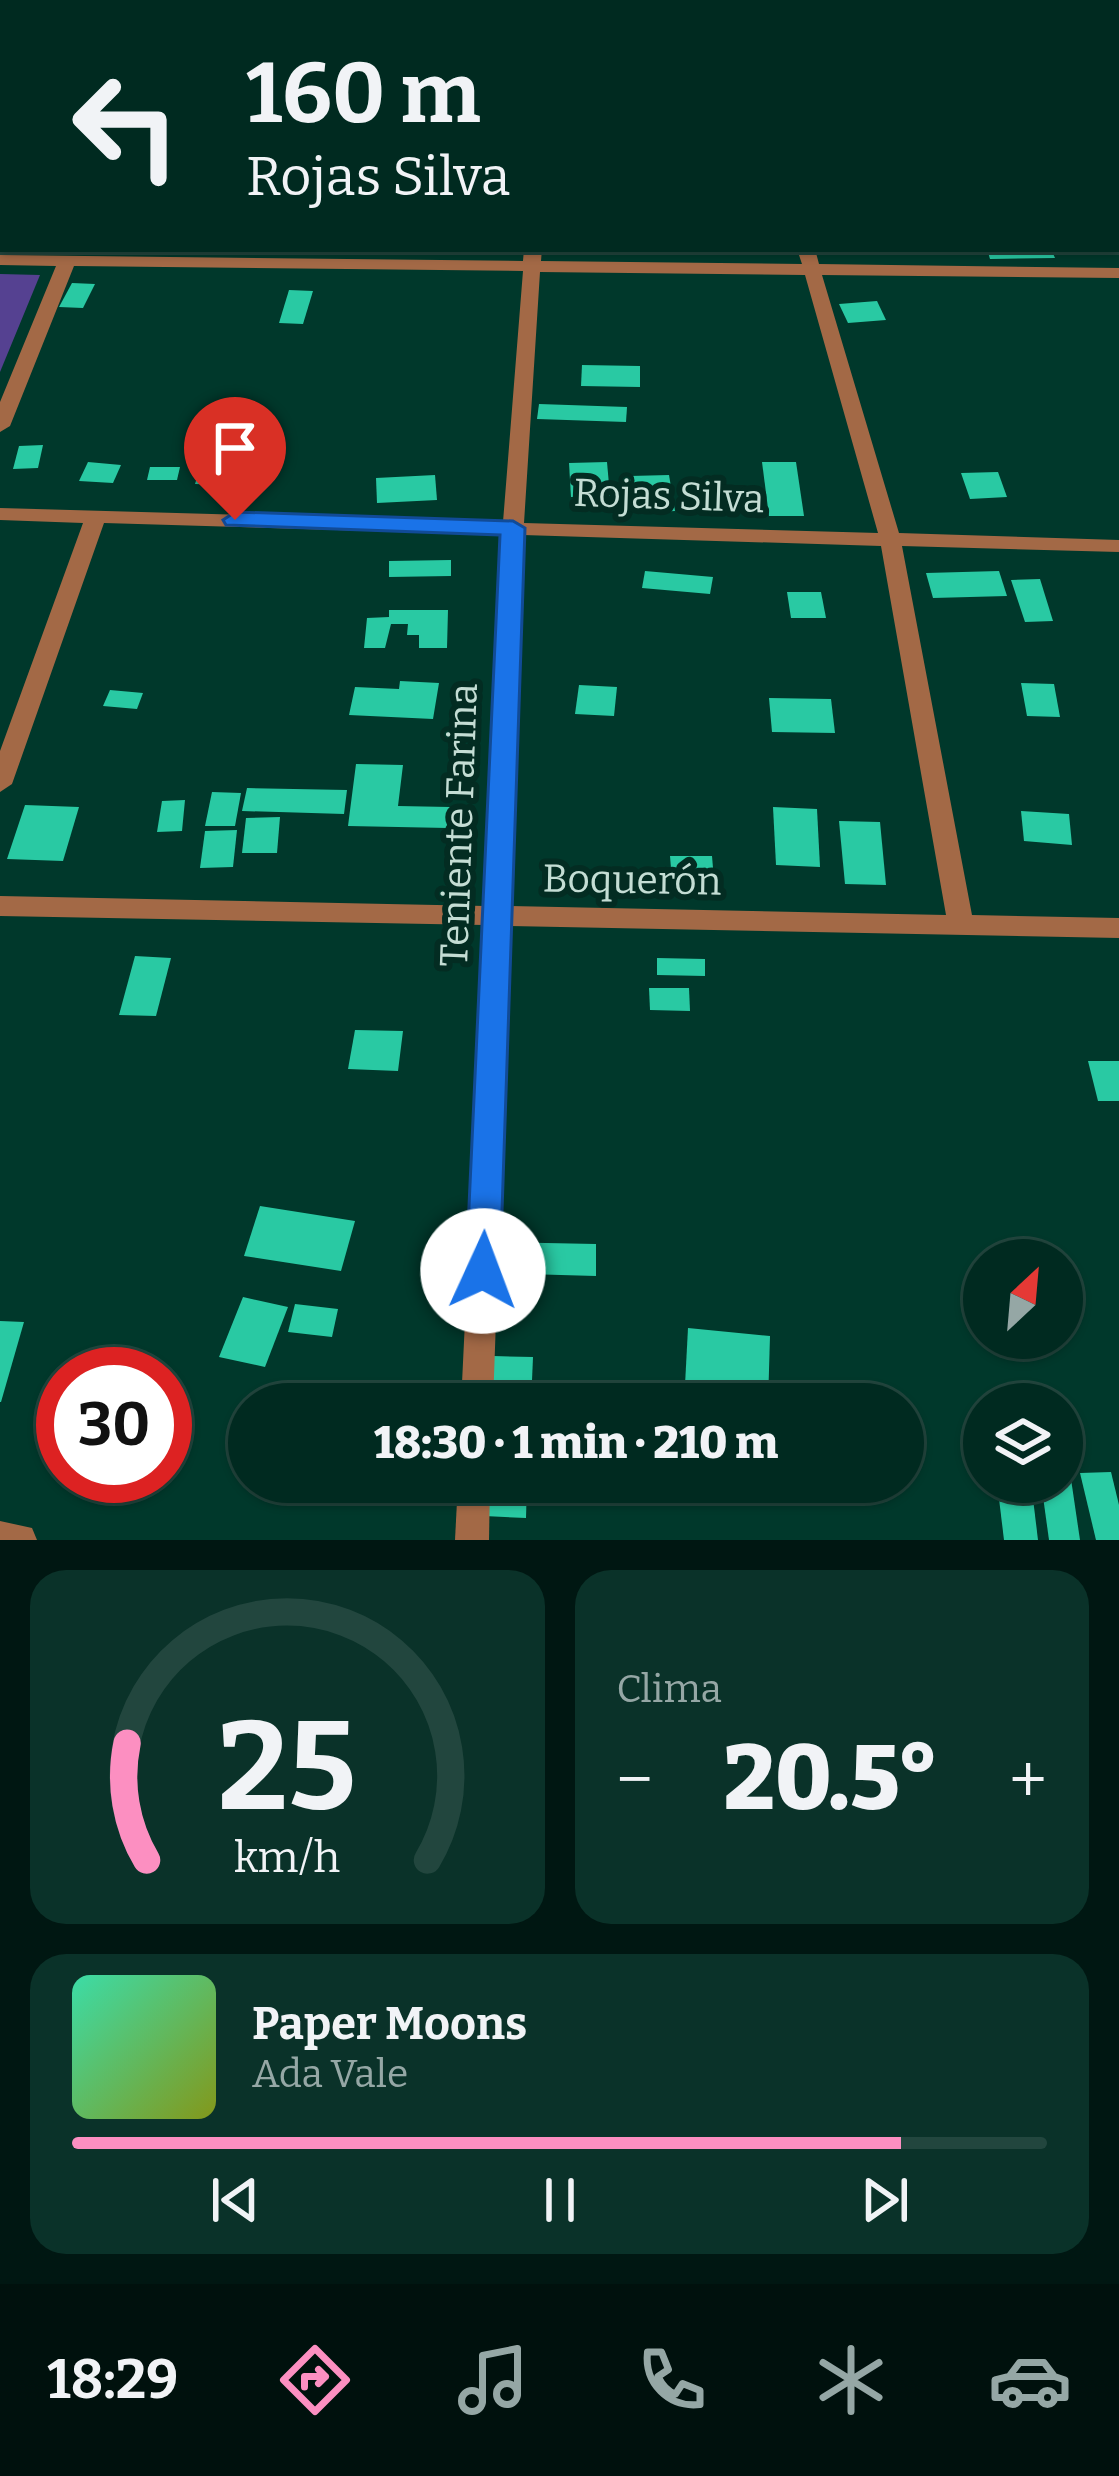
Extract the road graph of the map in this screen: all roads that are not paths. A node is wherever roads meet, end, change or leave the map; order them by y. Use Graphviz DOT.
graph roads {
  1 [pos="1084,252"];
  2 [pos="533,258"];
  3 [pos="0,260"];
  4 [pos="809,260"];
  5 [pos="67,261"];
  6 [pos="1094,273"];
  7 [pos="1119,278"];
  8 [pos="0,426"];
  9 [pos="0,514"];
  10 [pos="96,516"];
  11 [pos="513,528"];
  12 [pos="890,539"];
  13 [pos="1119,546"];
  14 [pos="0,784"];
  15 [pos="0,906"];
  16 [pos="497,916"];
  17 [pos="962,926"];
  18 [pos="1119,928"];
  19 [pos="479,1383"];
  20 [pos="473,1503"];
  21 [pos="0,1537"];
  22 [pos="20,1540"];
  23 [pos="472,1540"];
  1 -- 6 [label="street"];
  2 -- 4 [label="street"];
  2 -- 5 [label="street"];
  2 -- 11 [label="street, Teniente Farina"];
  3 -- 5 [label="street"];
  4 -- 6 [label="street"];
  4 -- 12 [label="street"];
  5 -- 8 [label="street"];
  6 -- 7 [label="street"];
  9 -- 10 [label="street, Rojas Silva"];
  10 -- 11 [label="street, Rojas Silva"];
  10 -- 14 [label="street"];
  11 -- 12 [label="street, Rojas Silva"];
  11 -- 16 [label="street, Teniente Farina"];
  12 -- 13 [label="street, Rojas Silva"];
  12 -- 17 [label="street"];
  15 -- 16 [label="street, Boquerón"];
  16 -- 17 [label="street, Boquerón"];
  16 -- 19 [label="street, Teniente Farina"];
  17 -- 18 [label="street, Boquerón"];
  20 -- 23 [label="street"];
  21 -- 22 [label="street"];
}
